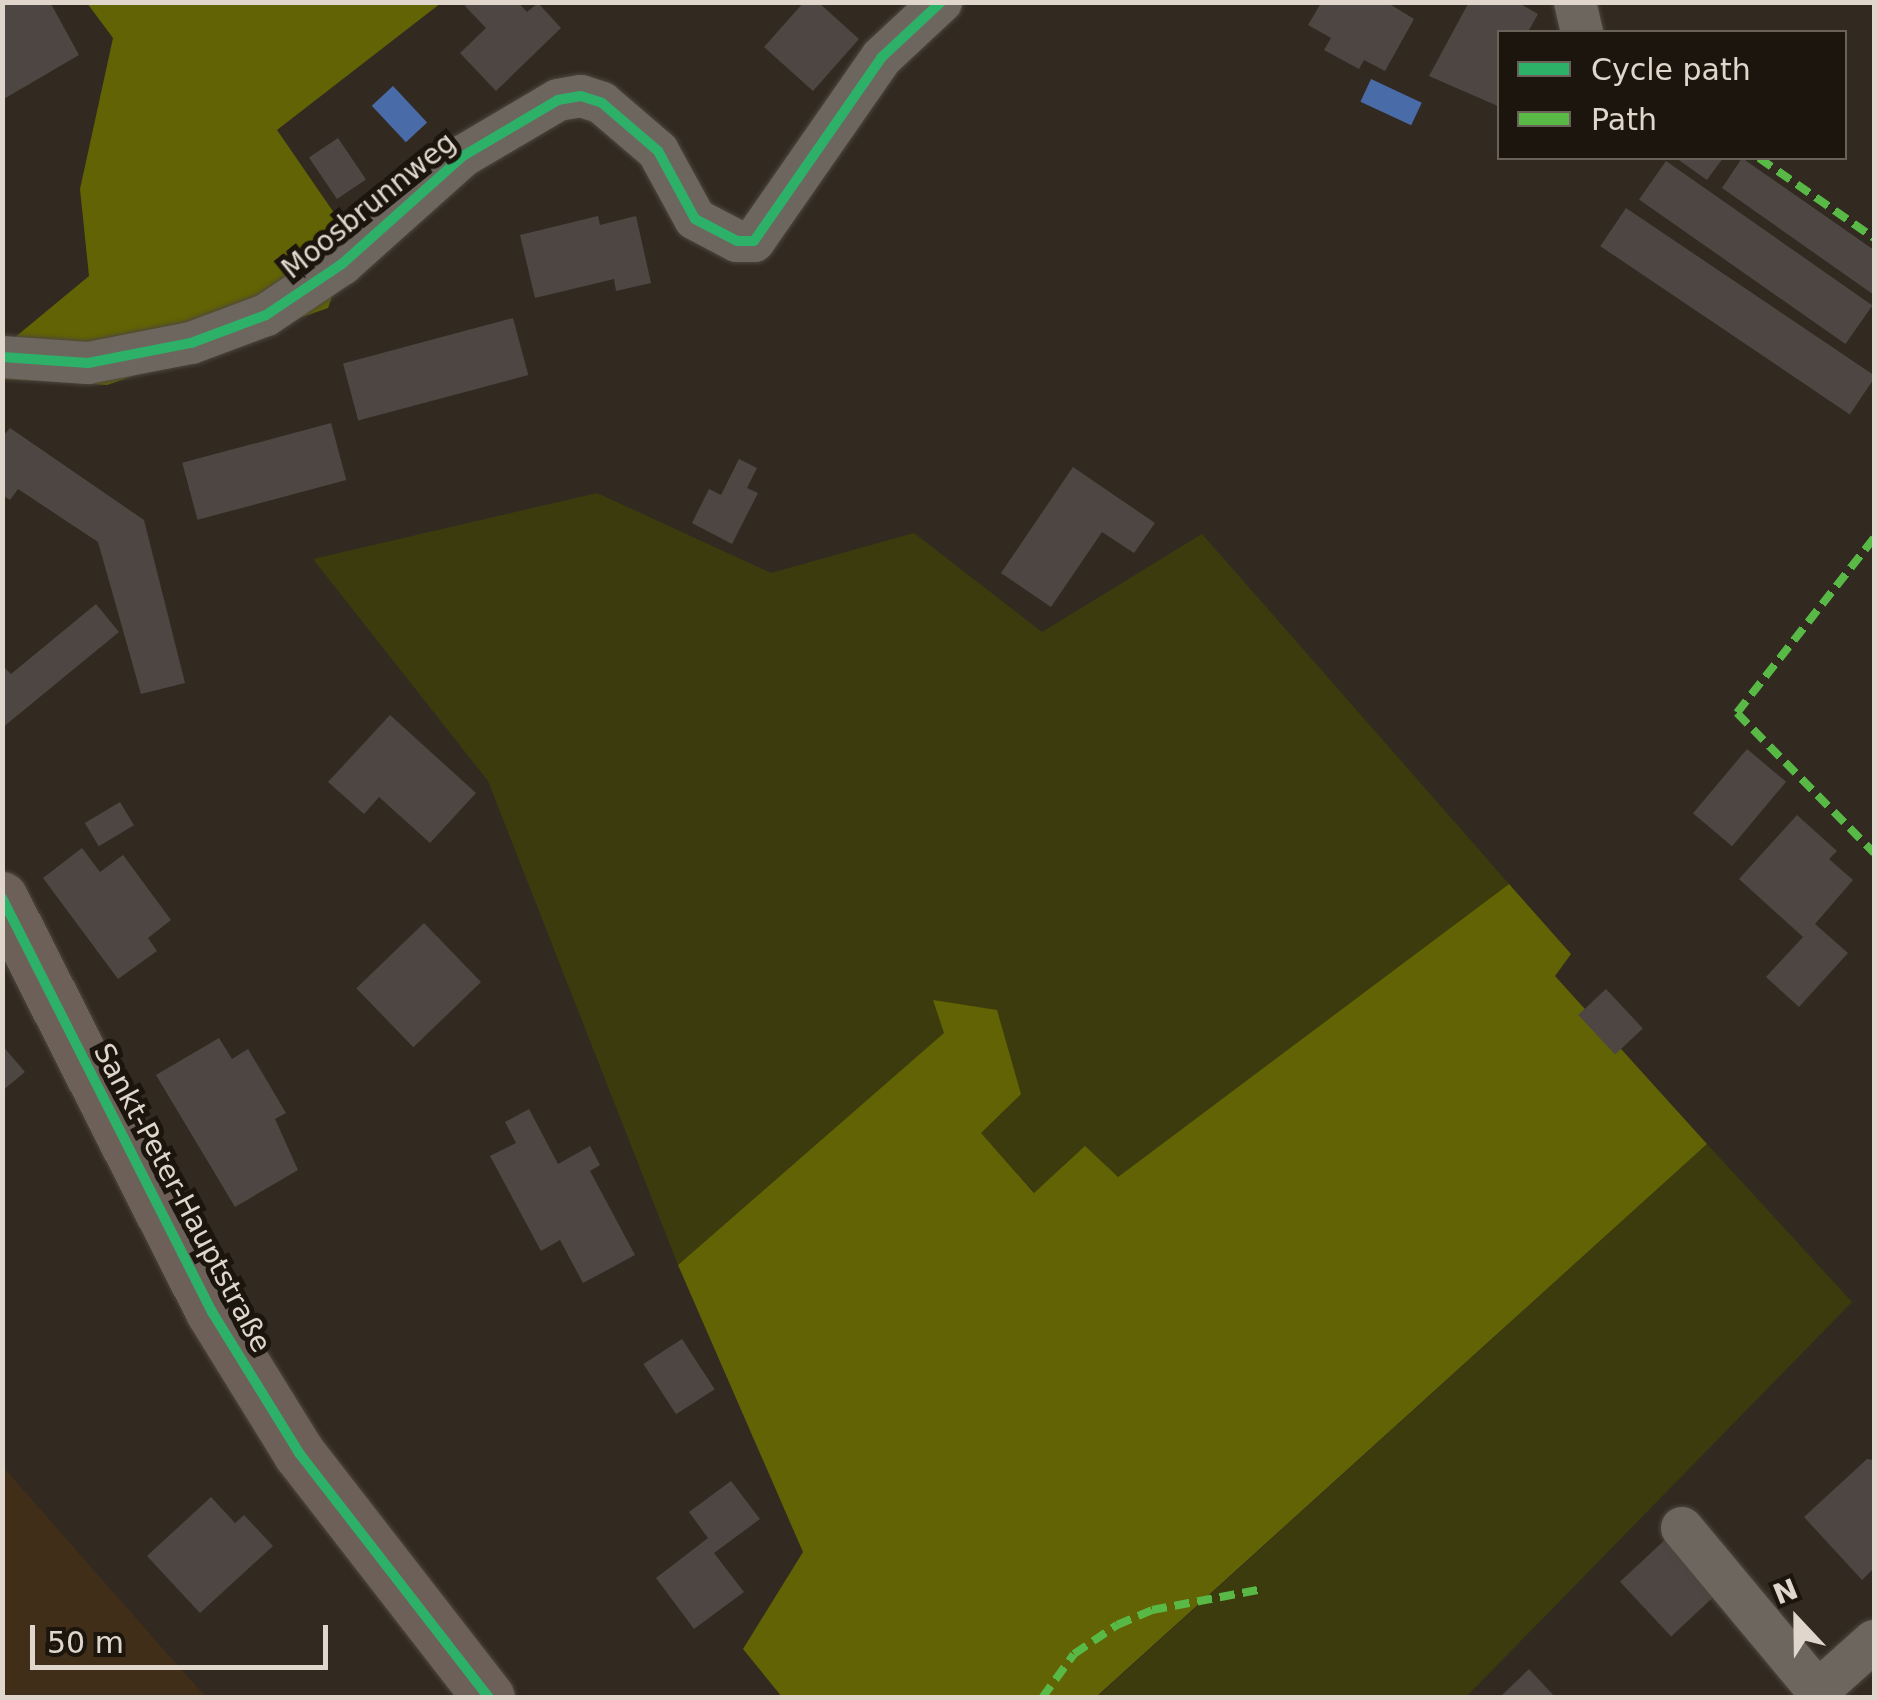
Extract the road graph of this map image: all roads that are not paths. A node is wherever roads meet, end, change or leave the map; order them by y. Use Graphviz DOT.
graph roads {
  1 [pos="941,2"];
  2 [pos="1575,2"];
  3 [pos="1582,30"];
  4 [pos="2,357"];
  5 [pos="2,898"];
  6 [pos="1682,1528"];
  7 [pos="1874,1641"];
  8 [pos="488,1698"];
  1 -- 4 [label="street, Moosbrunnweg"];
  2 -- 3 [label="street"];
  5 -- 8 [label="main road, Sankt-Peter-Hauptstraße"];
  6 -- 7 [label="street"];
}
